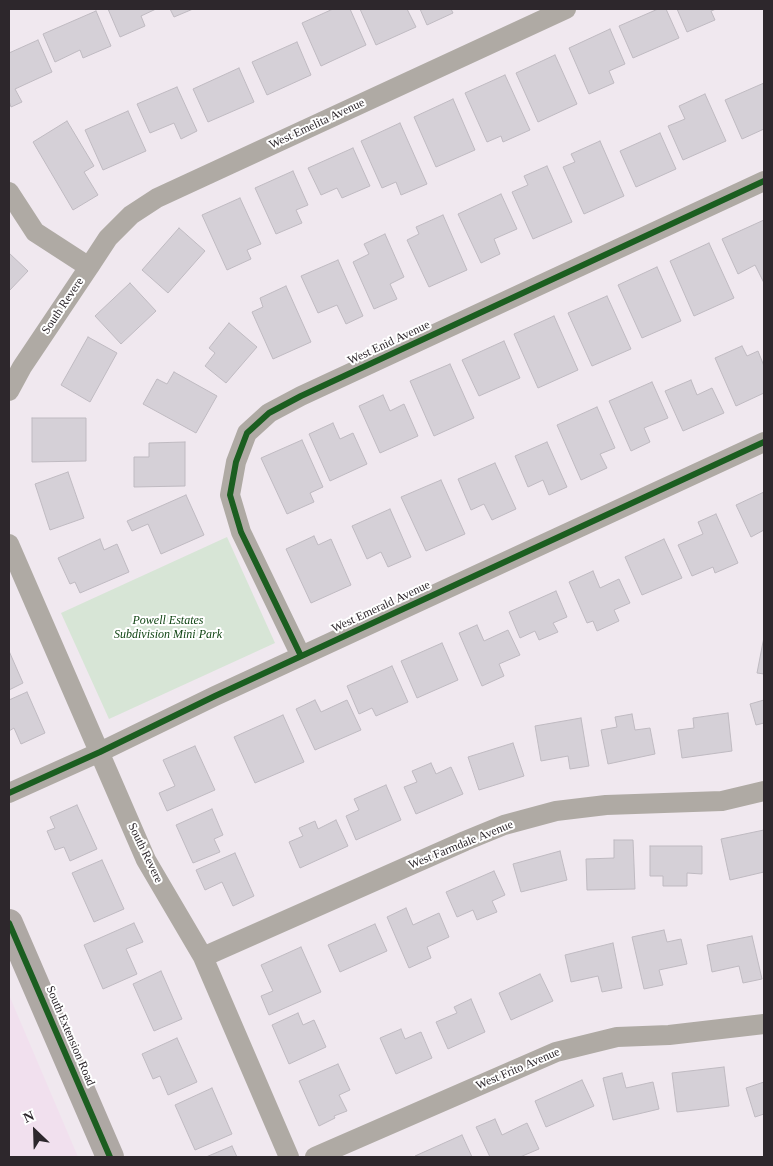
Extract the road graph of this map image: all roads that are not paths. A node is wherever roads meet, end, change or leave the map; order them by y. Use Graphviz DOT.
graph roads {
  1 [pos="566,9"];
  2 [pos="764,181"];
  3 [pos="9,192"];
  4 [pos="89,267"];
  5 [pos="9,391"];
  6 [pos="764,442"];
  7 [pos="9,544"];
  8 [pos="301,656"];
  9 [pos="100,752"];
  10 [pos="764,791"];
  11 [pos="9,793"];
  12 [pos="9,923"];
  13 [pos="203,957"];
  14 [pos="764,1024"];
  15 [pos="110,1157"];
  16 [pos="289,1157"];
  17 [pos="315,1157"];
  1 -- 4 [label="street, West Emelita Avenue"];
  2 -- 8 [label="street, West Enid Avenue"];
  3 -- 4 [label="street, South Revere"];
  4 -- 5 [label="street, South Revere"];
  6 -- 8 [label="street, West Emerald Avenue"];
  7 -- 9 [label="street, South Revere"];
  8 -- 9 [label="street, West Emerald Avenue"];
  9 -- 11 [label="street, West Emerald Avenue"];
  9 -- 13 [label="street, South Revere"];
  10 -- 13 [label="street, West Farmdale Avenue"];
  12 -- 15 [label="street, South Extension Road"];
  13 -- 16 [label="street, South Revere"];
  14 -- 17 [label="street, West Frito Avenue"];
}
